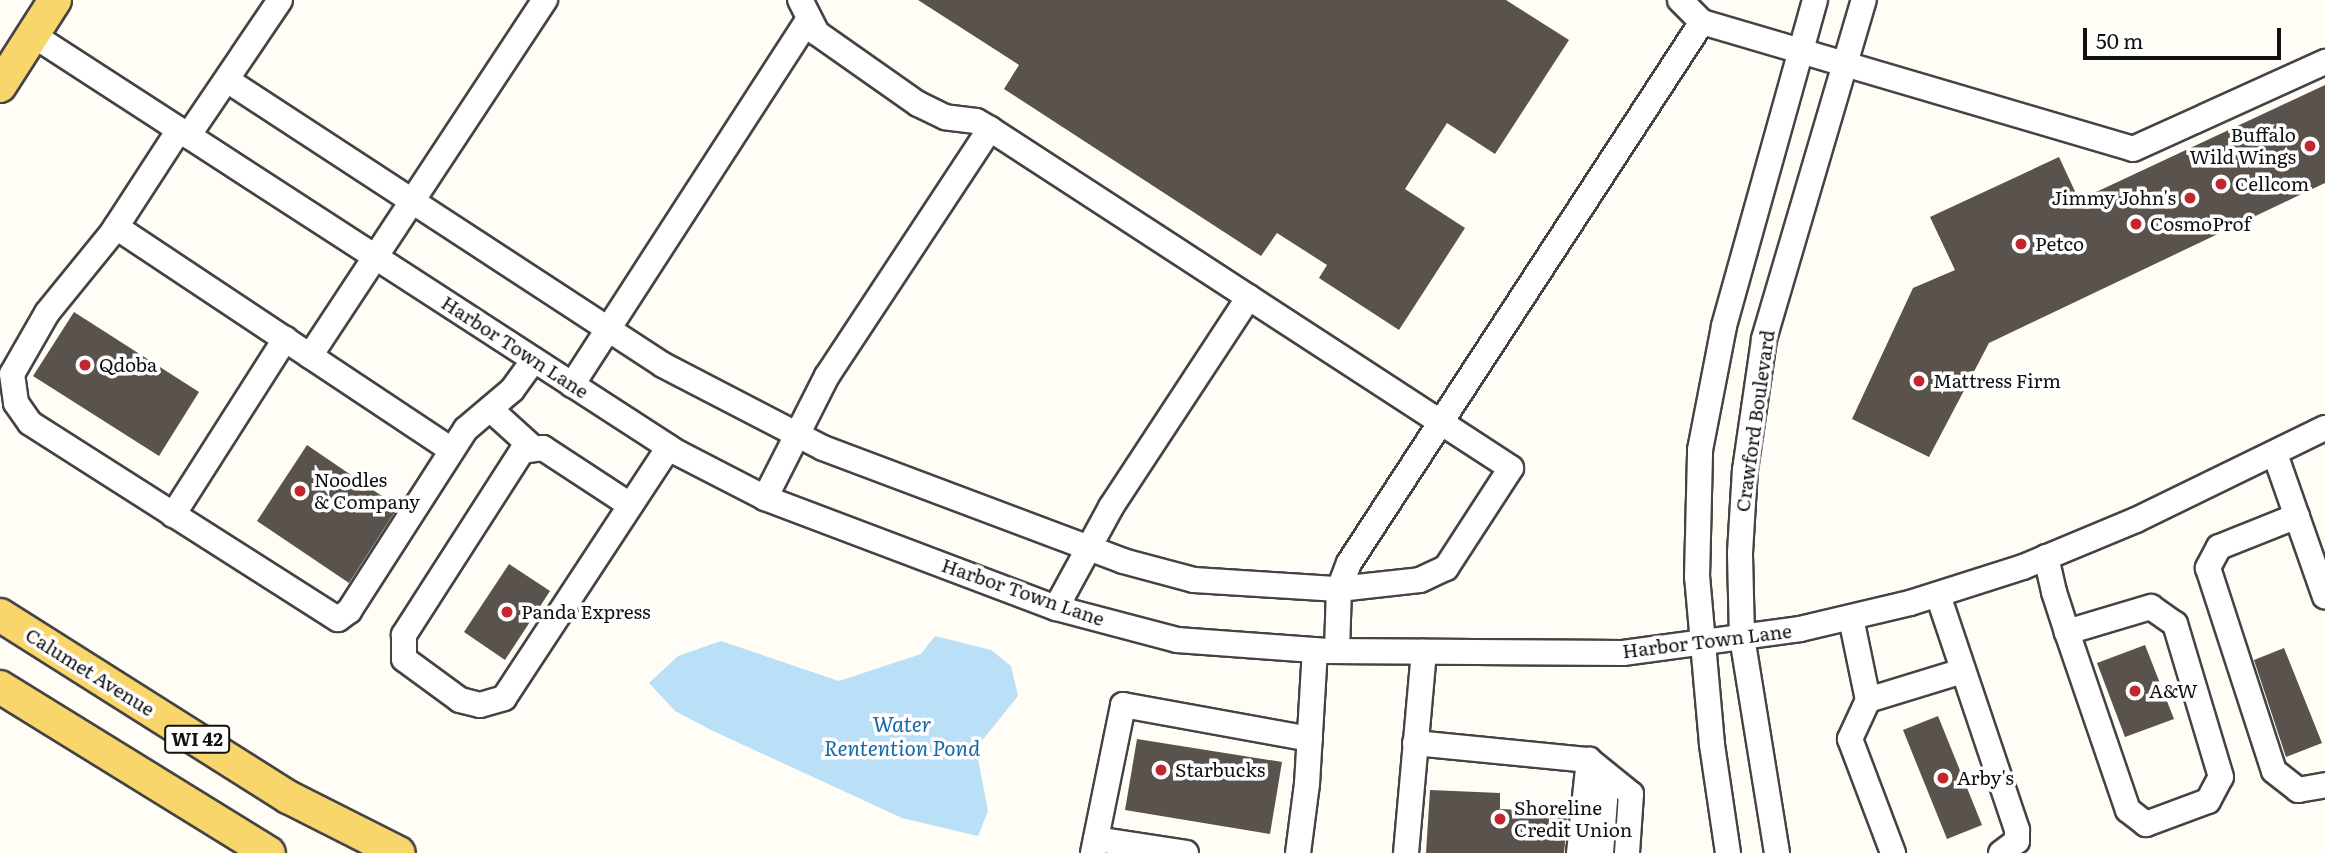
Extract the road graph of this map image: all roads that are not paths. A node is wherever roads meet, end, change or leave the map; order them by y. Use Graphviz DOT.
graph roads {
  1 [pos="55,0"];
  2 [pos="280,0"];
  3 [pos="545,0"];
  4 [pos="1680,0"];
  5 [pos="1815,0"];
  6 [pos="1864,0"];
  7 [pos="804,9"];
  8 [pos="1702,22"];
  9 [pos="33,35"];
  10 [pos="1801,52"];
  11 [pos="2325,62"];
  12 [pos="1845,65"];
  13 [pos="226,80"];
  14 [pos="0,86"];
  15 [pos="990,129"];
  16 [pos="183,133"];
  17 [pos="414,203"];
  18 [pos="116,227"];
  19 [pos="376,258"];
  20 [pos="1249,297"];
  21 [pos="607,330"];
  22 [pos="285,339"];
  23 [pos="310,356"];
  24 [pos="534,360"];
  25 [pos="572,385"];
  26 [pos="490,409"];
  27 [pos="1438,419"];
  28 [pos="2325,428"];
  29 [pos="794,436"];
  30 [pos="531,446"];
  31 [pos="669,447"];
  32 [pos="452,450"];
  33 [pos="2275,454"];
  34 [pos="765,498"];
  35 [pos="630,505"];
  36 [pos="173,515"];
  37 [pos="2297,516"];
  38 [pos="1088,549"];
  39 [pos="2046,558"];
  40 [pos="1339,589"];
  41 [pos="1938,595"];
  42 [pos="2325,597"];
  43 [pos="1056,608"];
  44 [pos="0,615"];
  45 [pos="1851,618"];
  46 [pos="2067,632"];
  47 [pos="1742,637"];
  48 [pos="1702,642"];
  49 [pos="1326,651"];
  50 [pos="1424,652"];
  51 [pos="1962,671"];
  52 [pos="0,687"];
  53 [pos="1868,700"];
  54 [pos="1310,739"];
  55 [pos="1416,743"];
  56 [pos="1589,760"];
  57 [pos="2325,785"];
  58 [pos="1095,846"];
  59 [pos="269,853"];
  60 [pos="399,853"];
  61 [pos="1186,853"];
  62 [pos="1298,853"];
  63 [pos="1406,853"];
  64 [pos="1579,853"];
  65 [pos="1590,853"];
  66 [pos="1601,853"];
  67 [pos="1614,853"];
  68 [pos="1627,853"];
  69 [pos="1728,853"];
  70 [pos="1777,853"];
  71 [pos="1893,853"];
  72 [pos="2001,853"];
  1 -- 9 [label="main road"];
  2 -- 13 [label="street"];
  3 -- 17 [label="street"];
  4 -- 8 [label="street"];
  5 -- 10 [label="street"];
  6 -- 12 [label="street, Crawford Boulevard"];
  7 -- 15 [label="street"];
  7 -- 21 [label="street"];
  8 -- 10 [label="street"];
  8 -- 27 [label="street"];
  9 -- 14 [label="main road"];
  9 -- 16 [label="street, Harbor Town Lane"];
  10 -- 12 [label="street"];
  10 -- 48 [label="street"];
  11 -- 12 [label="street"];
  12 -- 47 [label="street, Crawford Boulevard"];
  13 -- 16 [label="street"];
  13 -- 17 [label="street"];
  15 -- 20 [label="street"];
  15 -- 29 [label="street"];
  16 -- 18 [label="street"];
  16 -- 19 [label="street, Harbor Town Lane"];
  17 -- 19 [label="street"];
  17 -- 21 [label="street"];
  18 -- 22 [label="street"];
  18 -- 36 [label="street"];
  19 -- 23 [label="street"];
  19 -- 24 [label="street, Harbor Town Lane"];
  20 -- 27 [label="street"];
  20 -- 38 [label="street"];
  21 -- 25 [label="street"];
  21 -- 29 [label="street"];
  22 -- 23 [label="street"];
  22 -- 36 [label="street"];
  23 -- 32 [label="street"];
  24 -- 25 [label="street, Harbor Town Lane"];
  24 -- 26 [label="street"];
  25 -- 31 [label="street, Harbor Town Lane"];
  26 -- 30 [label="street"];
  26 -- 32 [label="street"];
  27 -- 40 [label="street"];
  27 -- 40 [label="street"];
  28 -- 33 [label="street, Harbor Town Lane"];
  29 -- 34 [label="street"];
  29 -- 38 [label="street"];
  30 -- 35 [label="street"];
  30 -- 35 [label="street"];
  31 -- 34 [label="street, Harbor Town Lane"];
  31 -- 35 [label="street"];
  32 -- 36 [label="street"];
  33 -- 37 [label="street"];
  33 -- 39 [label="street, Harbor Town Lane"];
  34 -- 43 [label="street, Harbor Town Lane"];
  37 -- 42 [label="street"];
  37 -- 57 [label="street"];
  38 -- 40 [label="street"];
  38 -- 43 [label="street"];
  39 -- 41 [label="street, Harbor Town Lane"];
  39 -- 46 [label="street"];
  40 -- 49 [label="street"];
  41 -- 45 [label="street, Harbor Town Lane"];
  41 -- 51 [label="street"];
  43 -- 49 [label="street, Harbor Town Lane"];
  44 -- 60 [label="main road, Calumet Avenue / WI 42"];
  45 -- 47 [label="street, Harbor Town Lane"];
  45 -- 53 [label="street"];
  46 -- 46 [label="street"];
  47 -- 48 [label="street, Harbor Town Lane"];
  47 -- 70 [label="street, Crawford Boulevard"];
  48 -- 50 [label="street, Harbor Town Lane"];
  48 -- 69 [label="street"];
  49 -- 50 [label="street, Harbor Town Lane"];
  49 -- 54 [label="street"];
  50 -- 55 [label="street"];
  51 -- 53 [label="street"];
  51 -- 72 [label="street"];
  52 -- 59 [label="main road"];
  53 -- 71 [label="street"];
  54 -- 58 [label="street"];
  54 -- 62 [label="street"];
  55 -- 56 [label="street"];
  55 -- 63 [label="street"];
  56 -- 64 [label="street"];
  56 -- 65 [label="street"];
  56 -- 66 [label="street"];
  56 -- 67 [label="street"];
  56 -- 68 [label="street"];
  58 -- 61 [label="street"];
}
